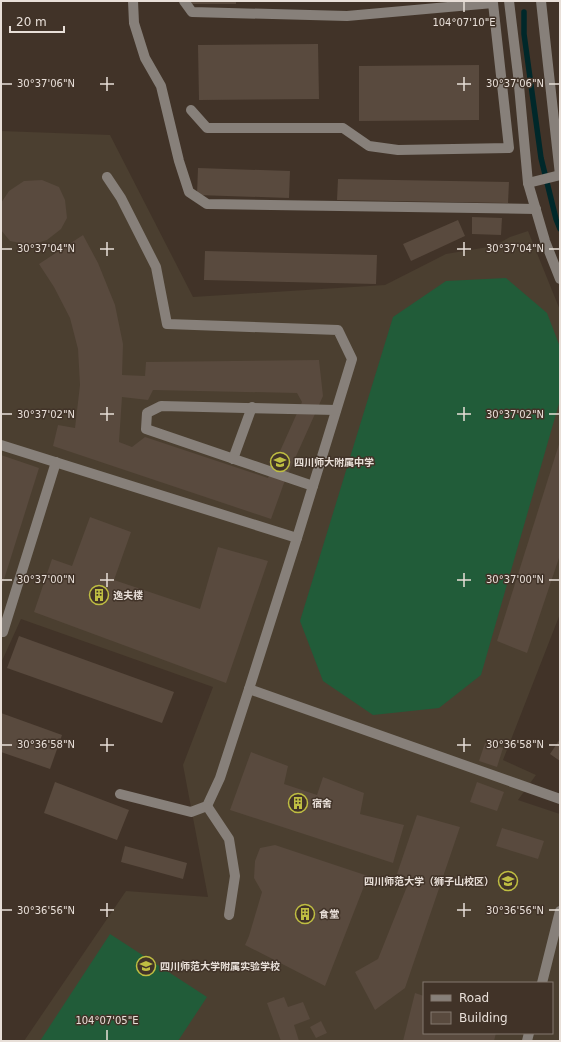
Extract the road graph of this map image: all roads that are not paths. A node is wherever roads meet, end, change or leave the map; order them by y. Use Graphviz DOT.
graph roads {
  1 [pos="133,1"];
  2 [pos="184,1"];
  3 [pos="509,1"];
  4 [pos="541,1"];
  5 [pos="498,2"];
  6 [pos="191,110"];
  7 [pos="560,175"];
  8 [pos="107,177"];
  9 [pos="528,183"];
  10 [pos="536,209"];
  11 [pos="560,279"];
  12 [pos="252,407"];
  13 [pos="336,410"];
  14 [pos="1,445"];
  15 [pos="233,459"];
  16 [pos="56,462"];
  17 [pos="313,486"];
  18 [pos="297,538"];
  19 [pos="3,632"];
  20 [pos="249,689"];
  21 [pos="120,794"];
  22 [pos="560,799"];
  23 [pos="207,806"];
  24 [pos="560,911"];
  25 [pos="229,916"];
  26 [pos="542,982"];
  1 -- 10 [label="street"];
  2 -- 5 [label="street"];
  3 -- 9 [label="street"];
  4 -- 7 [label="street"];
  5 -- 6 [label="street"];
  7 -- 9 [label="street"];
  8 -- 13 [label="street"];
  9 -- 10 [label="street"];
  10 -- 11 [label="street"];
  12 -- 13 [label="street"];
  12 -- 15 [label="street"];
  12 -- 15 [label="street"];
  13 -- 17 [label="street"];
  14 -- 16 [label="street"];
  15 -- 17 [label="street"];
  16 -- 18 [label="street"];
  16 -- 19 [label="street"];
  17 -- 18 [label="street"];
  18 -- 20 [label="street"];
  20 -- 22 [label="street"];
  20 -- 23 [label="street"];
  21 -- 23 [label="street"];
  23 -- 25 [label="street"];
  24 -- 26 [label="street"];
}
